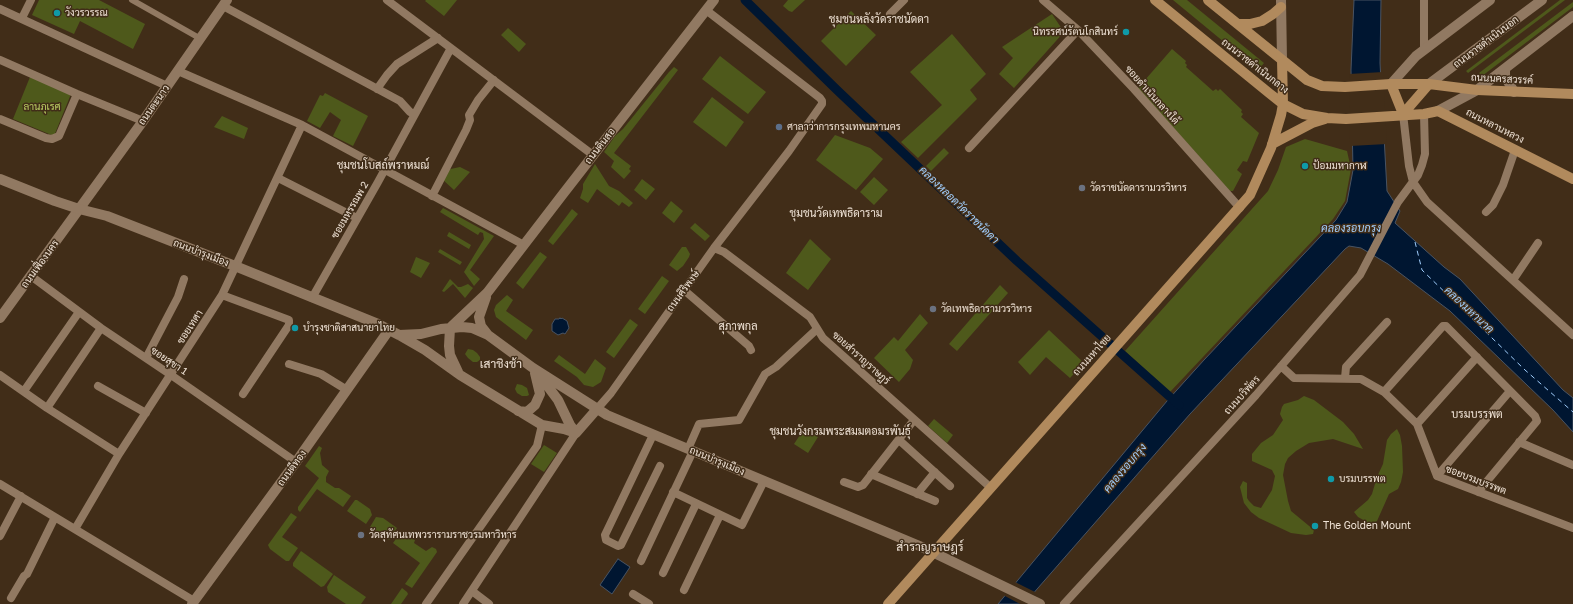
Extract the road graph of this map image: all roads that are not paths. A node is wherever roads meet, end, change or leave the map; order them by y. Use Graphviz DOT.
graph roads {
  1 [pos="31,0"];
  2 [pos="132,0"];
  3 [pos="387,0"];
  4 [pos="714,0"];
  5 [pos="904,0"];
  6 [pos="1043,0"];
  7 [pos="1155,0"];
  8 [pos="1208,0"];
  9 [pos="1424,0"];
  10 [pos="1490,0"];
  11 [pos="1542,0"];
  12 [pos="225,3"];
  13 [pos="1281,4"];
  14 [pos="0,9"];
  15 [pos="706,10"];
  16 [pos="890,14"];
  17 [pos="1573,16"];
  18 [pos="22,18"];
  19 [pos="1238,24"];
  20 [pos="1078,30"];
  21 [pos="438,38"];
  22 [pos="201,39"];
  23 [pos="451,48"];
  24 [pos="1424,50"];
  25 [pos="0,60"];
  26 [pos="1282,60"];
  27 [pos="1505,69"];
  28 [pos="178,71"];
  29 [pos="494,80"];
  30 [pos="1389,84"];
  31 [pos="1429,84"];
  32 [pos="167,86"];
  33 [pos="377,89"];
  34 [pos="1477,90"];
  35 [pos="1514,92"];
  36 [pos="77,94"];
  37 [pos="1573,94"];
  38 [pos="1283,104"];
  39 [pos="1438,111"];
  40 [pos="415,114"];
  41 [pos="1403,114"];
  42 [pos="1424,114"];
  43 [pos="1327,118"];
  44 [pos="0,119"];
  45 [pos="143,121"];
  46 [pos="302,125"];
  47 [pos="1272,144"];
  48 [pos="969,148"];
  49 [pos="1515,150"];
  50 [pos="593,155"];
  51 [pos="384,170"];
  52 [pos="278,178"];
  53 [pos="0,179"];
  54 [pos="1573,179"];
  55 [pos="1413,182"];
  56 [pos="432,196"];
  57 [pos="1240,208"];
  58 [pos="79,209"];
  59 [pos="1486,212"];
  60 [pos="357,218"];
  61 [pos="1538,243"];
  62 [pos="524,245"];
  63 [pos="714,248"];
  64 [pos="236,266"];
  65 [pos="32,276"];
  66 [pos="184,279"];
  67 [pos="1512,280"];
  68 [pos="684,290"];
  69 [pos="487,293"];
  70 [pos="222,295"];
  71 [pos="312,298"];
  72 [pos="79,312"];
  73 [pos="0,318"];
  74 [pos="1387,322"];
  75 [pos="101,328"];
  76 [pos="450,328"];
  77 [pos="817,329"];
  78 [pos="389,330"];
  79 [pos="400,335"];
  80 [pos="488,335"];
  81 [pos="1573,335"];
  82 [pos="751,350"];
  83 [pos="1477,357"];
  84 [pos="146,358"];
  85 [pos="289,364"];
  86 [pos="1281,366"];
  87 [pos="533,368"];
  88 [pos="0,375"];
  89 [pos="171,375"];
  90 [pos="460,375"];
  91 [pos="1345,378"];
  92 [pos="98,386"];
  93 [pos="347,390"];
  94 [pos="24,391"];
  95 [pos="1510,391"];
  96 [pos="1384,392"];
  97 [pos="243,394"];
  98 [pos="47,408"];
  99 [pos="597,408"];
  100 [pos="518,411"];
  101 [pos="146,412"];
  102 [pos="914,420"];
  103 [pos="1417,424"];
  104 [pos="542,425"];
  105 [pos="576,433"];
  106 [pos="653,435"];
  107 [pos="899,440"];
  108 [pos="1519,442"];
  109 [pos="691,450"];
  110 [pos="119,454"];
  111 [pos="296,462"];
  112 [pos="1573,465"];
  113 [pos="660,466"];
  114 [pos="935,472"];
  115 [pos="872,474"];
  116 [pos="1437,476"];
  117 [pos="764,482"];
  118 [pos="844,482"];
  119 [pos="0,484"];
  120 [pos="950,486"];
  121 [pos="992,488"];
  122 [pos="673,492"];
  123 [pos="1478,492"];
  124 [pos="917,494"];
  125 [pos="21,496"];
  126 [pos="935,502"];
  127 [pos="696,504"];
  128 [pos="720,515"];
  129 [pos="55,517"];
  130 [pos="1573,528"];
  131 [pos="75,529"];
  132 [pos="0,536"];
  133 [pos="935,553"];
  134 [pos="641,561"];
  135 [pos="663,573"];
  136 [pos="684,590"];
  137 [pos="472,591"];
  138 [pos="633,594"];
  139 [pos="11,598"];
  140 [pos="193,602"];
  141 [pos="1038,603"];
  142 [pos="426,604"];
  143 [pos="463,604"];
  144 [pos="489,604"];
  145 [pos="649,604"];
  146 [pos="888,604"];
  147 [pos="1064,604"];
  1 -- 18 [label="street"];
  2 -- 22 [label="street"];
  3 -- 21 [label="street"];
  4 -- 15 [label="main road, ถนนดินสอ"];
  5 -- 16 [label="street"];
  6 -- 20 [label="street, ซอยดำเนินกลางใต้"];
  7 -- 38 [label="main road, ถนนราชดำเนินกลาง"];
  8 -- 19 [label="main road"];
  9 -- 24 [label="street"];
  10 -- 24 [label="main road"];
  11 -- 31 [label="main road, ถนนราชดำเนินนอก"];
  12 -- 22 [label="main road, ถนนตะนาว"];
  12 -- 33 [label="street"];
  13 -- 19 [label="main road"];
  13 -- 26 [label="main road"];
  14 -- 18 [label="street"];
  15 -- 50 [label="main road, ถนนดินสอ"];
  15 -- 63 [label="street, ถนนศิริพงษ์"];
  17 -- 27 [label="main road"];
  18 -- 32 [label="street"];
  19 -- 26 [label="main road"];
  20 -- 48 [label="street"];
  20 -- 57 [label="street, ซอยดำเนินกลางใต้"];
  21 -- 23 [label="street"];
  21 -- 33 [label="street"];
  22 -- 28 [label="main road, ถนนตะนาว"];
  23 -- 29 [label="street"];
  23 -- 40 [label="street, ซอยมหรรณพ 2"];
  24 -- 30 [label="main road"];
  25 -- 36 [label="street"];
  26 -- 30 [label="main road"];
  26 -- 38 [label="main road, ถนนมหาไชย"];
  27 -- 34 [label="main road"];
  27 -- 35 [label="main road"];
  28 -- 32 [label="main road, ถนนตะนาว"];
  28 -- 46 [label="street"];
  29 -- 50 [label="street"];
  29 -- 56 [label="street"];
  30 -- 31 [label="main road"];
  30 -- 41 [label="main road"];
  31 -- 34 [label="main road, ถนนนครสวรรค์"];
  31 -- 41 [label="main road"];
  32 -- 45 [label="main road, ถนนตะนาว"];
  33 -- 40 [label="street"];
  34 -- 35 [label="main road, ถนนนครสวรรค์"];
  34 -- 39 [label="main road"];
  35 -- 37 [label="main road, ถนนนครสวรรค์"];
  36 -- 44 [label="street"];
  36 -- 45 [label="street"];
  38 -- 43 [label="main road, ถนนราชดำเนินกลาง"];
  38 -- 47 [label="main road, ถนนมหาไชย"];
  39 -- 42 [label="main road"];
  39 -- 49 [label="main road, ถนนหลานหลวง"];
  40 -- 51 [label="street, ซอยมหรรณพ 2"];
  41 -- 42 [label="main road"];
  41 -- 43 [label="main road, ถนนราชดำเนินกลาง"];
  41 -- 55 [label="street"];
  42 -- 55 [label="street, ถนนบริพัตร"];
  43 -- 47 [label="main road"];
  45 -- 58 [label="main road, ถนนตะนาว"];
  46 -- 51 [label="street"];
  46 -- 52 [label="street, ซอยเทศา"];
  47 -- 57 [label="main road, ถนนมหาไชย"];
  49 -- 54 [label="main road, ถนนหลานหลวง"];
  49 -- 59 [label="street"];
  50 -- 62 [label="main road, ถนนดินสอ"];
  51 -- 56 [label="street"];
  51 -- 60 [label="street, ซอยมหรรณพ 2"];
  52 -- 60 [label="street"];
  52 -- 64 [label="street, ซอยเทศา"];
  53 -- 58 [label="main road, ถนนบำรุงเมือง"];
  55 -- 67 [label="street"];
  55 -- 86 [label="street, ถนนบริพัตร"];
  56 -- 62 [label="street"];
  57 -- 121 [label="main road, ถนนมหาไชย"];
  58 -- 64 [label="main road, ถนนบำรุงเมือง"];
  58 -- 65 [label="main road, ถนนเฟื่องนคร"];
  60 -- 71 [label="street, ซอยมหรรณพ 2"];
  61 -- 67 [label="street"];
  62 -- 69 [label="main road, ถนนดินสอ"];
  63 -- 68 [label="street, ถนนศิริพงษ์"];
  63 -- 77 [label="street, ซอยสำราญราษฎร์"];
  64 -- 70 [label="street, ซอยเทศา"];
  64 -- 71 [label="main road, ถนนบำรุงเมือง"];
  65 -- 72 [label="street, ซอยสุขา 1"];
  65 -- 73 [label="main road, ถนนเฟื่องนคร"];
  66 -- 84 [label="street"];
  67 -- 81 [label="street"];
  68 -- 82 [label="street"];
  68 -- 99 [label="street, ถนนศิริพงษ์"];
  69 -- 76 [label="main road, ถนนดินสอ"];
  69 -- 80 [label="main road, ถนนดินสอ"];
  70 -- 89 [label="street, ซอยเทศา"];
  70 -- 97 [label="street"];
  71 -- 78 [label="main road, ถนนบำรุงเมือง"];
  72 -- 75 [label="street, ซอยสุขา 1"];
  72 -- 94 [label="street"];
  74 -- 91 [label="street"];
  75 -- 84 [label="street, ซอยสุขา 1"];
  75 -- 98 [label="street"];
  76 -- 79 [label="main road, ถนนบำรุงเมือง"];
  76 -- 80 [label="main road, ถนนบำรุงเมือง"];
  76 -- 90 [label="main road"];
  77 -- 102 [label="street, ซอยสำราญราษฎร์"];
  77 -- 109 [label="street"];
  78 -- 79 [label="main road, ถนนบำรุงเมือง"];
  78 -- 93 [label="main road, ถนนตีทอง"];
  79 -- 90 [label="main road, ถนนบำรุงเมือง"];
  80 -- 87 [label="main road, ถนนบำรุงเมือง"];
  83 -- 95 [label="street"];
  83 -- 96 [label="street"];
  83 -- 103 [label="street"];
  84 -- 89 [label="street, ซอยสุขา 1"];
  85 -- 93 [label="street"];
  86 -- 91 [label="street, ซอยบรมบรรพต"];
  86 -- 147 [label="street, ถนนบริพัตร"];
  87 -- 99 [label="main road, ถนนบำรุงเมือง"];
  87 -- 100 [label="main road"];
  87 -- 105 [label="main road"];
  88 -- 94 [label="street"];
  89 -- 101 [label="street, ซอยเทศา"];
  89 -- 111 [label="street, ซอยสุขา 1"];
  90 -- 100 [label="main road, ถนนบำรุงเมือง"];
  91 -- 96 [label="street, ซอยบรมบรรพต"];
  92 -- 101 [label="street"];
  93 -- 111 [label="main road, ถนนตีทอง"];
  94 -- 98 [label="street"];
  95 -- 108 [label="street"];
  95 -- 116 [label="street"];
  96 -- 103 [label="street, ซอยบรมบรรพต"];
  98 -- 110 [label="street"];
  99 -- 105 [label="main road, ถนนศิริพงษ์"];
  99 -- 106 [label="main road, ถนนบำรุงเมือง"];
  100 -- 104 [label="main road, ถนนบำรุงเมือง"];
  101 -- 110 [label="street, ซอยเทศา"];
  102 -- 107 [label="street"];
  102 -- 121 [label="street, ซอยสำราญราษฎร์"];
  103 -- 116 [label="street, ซอยบรมบรรพต"];
  104 -- 105 [label="main road, ถนนบำรุงเมือง"];
  104 -- 142 [label="street"];
  105 -- 137 [label="street, ถนนศิริพงษ์"];
  106 -- 109 [label="main road, ถนนบำรุงเมือง"];
  106 -- 113 [label="street"];
  107 -- 114 [label="street"];
  107 -- 115 [label="street"];
  108 -- 112 [label="street"];
  108 -- 123 [label="street"];
  109 -- 117 [label="main road, ถนนบำรุงเมือง"];
  109 -- 122 [label="street"];
  110 -- 131 [label="street, ซอยเทศา"];
  111 -- 140 [label="main road, ถนนตีทอง"];
  114 -- 120 [label="street"];
  114 -- 124 [label="street"];
  115 -- 118 [label="street"];
  115 -- 124 [label="street"];
  116 -- 123 [label="street, ซอยบรมบรรพต"];
  117 -- 128 [label="street"];
  117 -- 133 [label="main road, ถนนบำรุงเมือง"];
  119 -- 125 [label="street"];
  121 -- 133 [label="main road, ถนนมหาไชย"];
  122 -- 127 [label="street"];
  122 -- 134 [label="street"];
  123 -- 130 [label="street, ซอยบรมบรรพต"];
  124 -- 126 [label="street"];
  125 -- 129 [label="street"];
  125 -- 132 [label="street"];
  127 -- 128 [label="street"];
  127 -- 135 [label="street"];
  128 -- 136 [label="street"];
  129 -- 131 [label="street"];
  129 -- 139 [label="street"];
  131 -- 140 [label="street"];
  133 -- 141 [label="main road, ถนนบำรุงเมือง"];
  133 -- 146 [label="main road, ถนนมหาไชย"];
  137 -- 143 [label="street, ถนนศิริพงษ์"];
  137 -- 144 [label="street"];
  138 -- 145 [label="street"];
}
